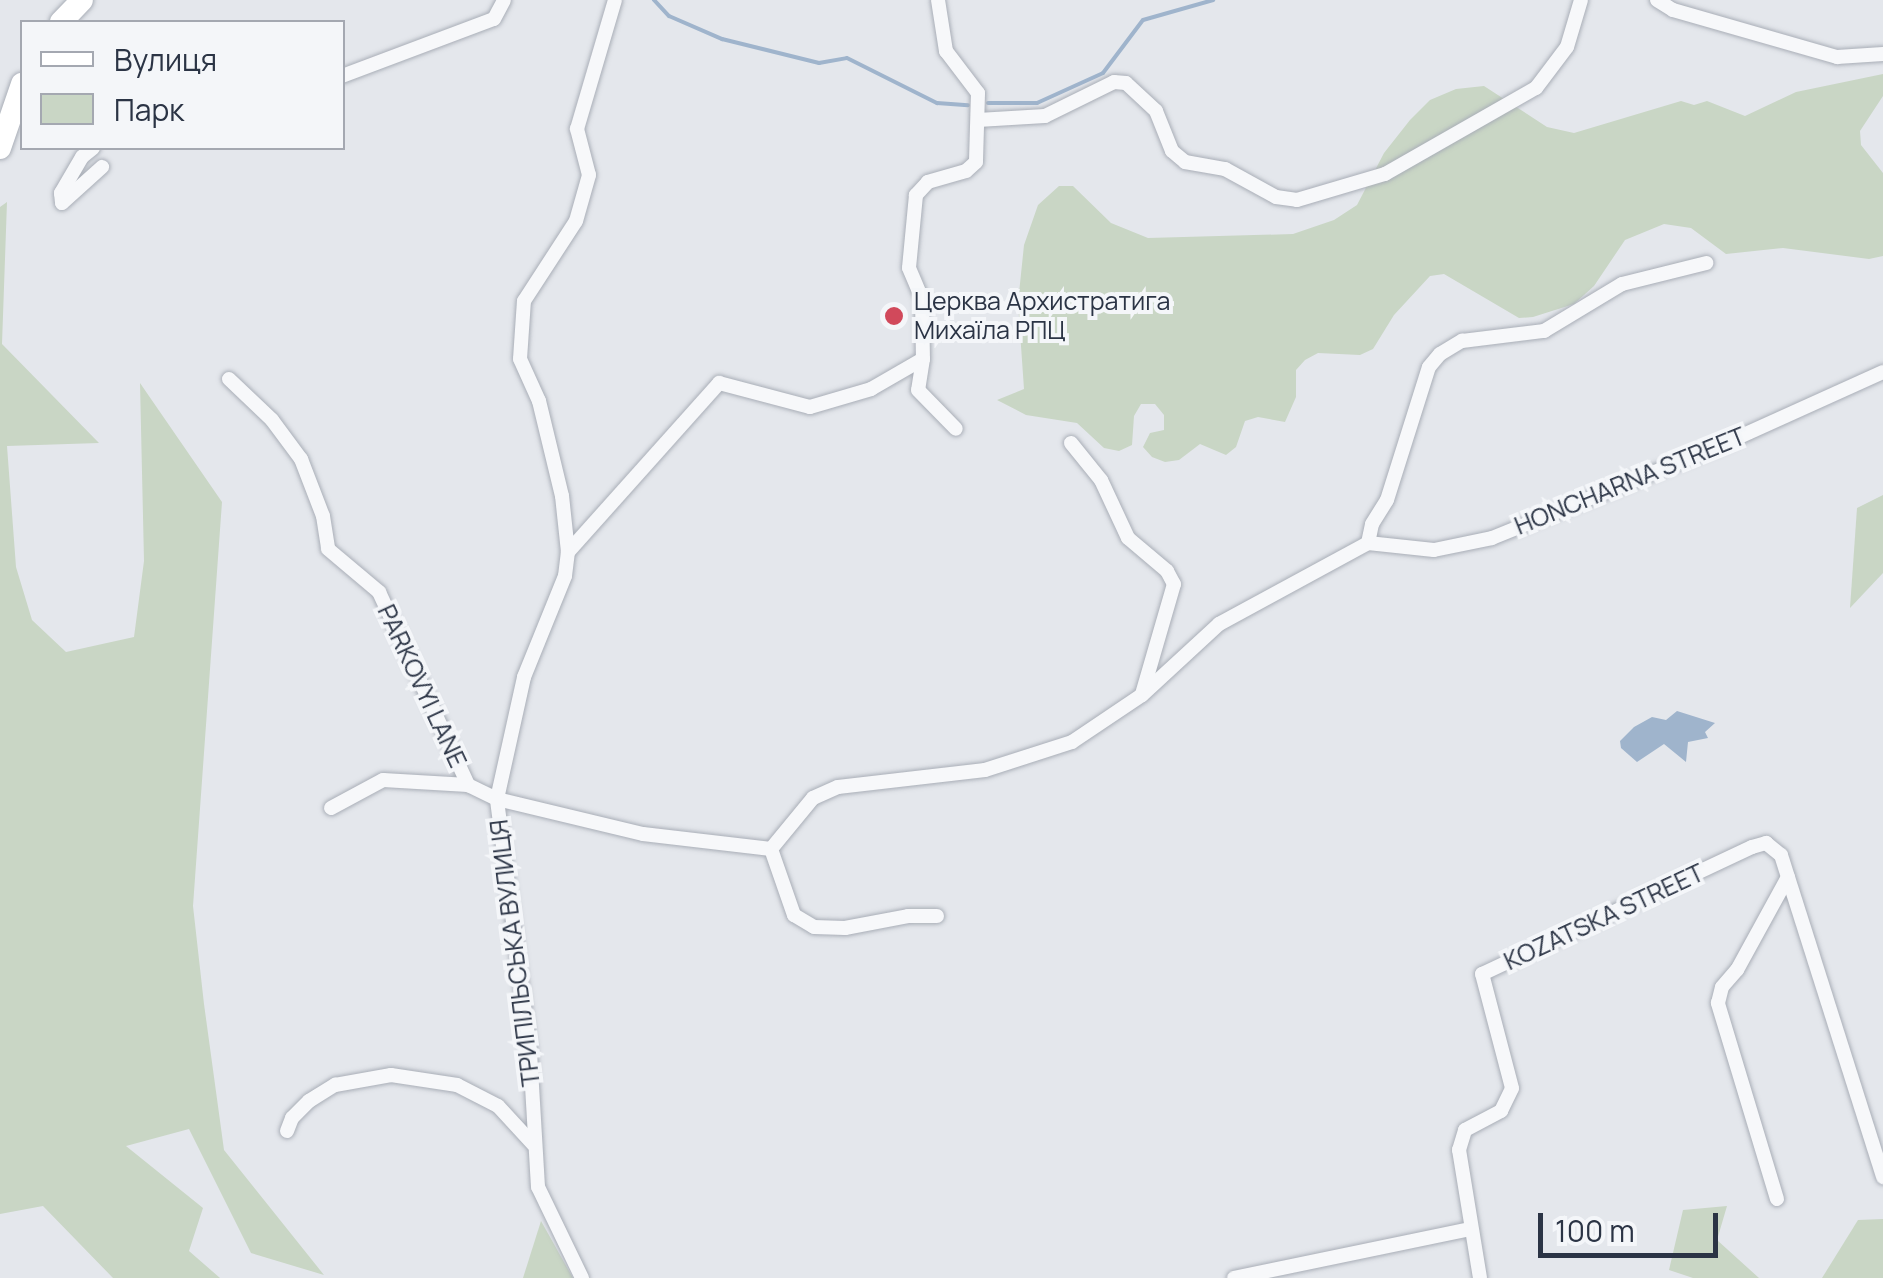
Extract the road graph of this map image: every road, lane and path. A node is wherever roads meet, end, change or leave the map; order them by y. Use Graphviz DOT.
graph roads {
  1 [pos="82,0"];
  2 [pos="504,0"];
  3 [pos="614,0"];
  4 [pos="938,0"];
  5 [pos="1581,0"];
  6 [pos="1657,0"];
  7 [pos="63,20"];
  8 [pos="1883,54"];
  9 [pos="345,75"];
  10 [pos="20,90"];
  11 [pos="978,120"];
  12 [pos="0,148"];
  13 [pos="92,150"];
  14 [pos="102,167"];
  15 [pos="1706,262"];
  16 [pos="923,359"];
  17 [pos="1883,372"];
  18 [pos="228,379"];
  19 [pos="956,430"];
  20 [pos="1071,443"];
  21 [pos="1368,542"];
  22 [pos="568,552"];
  23 [pos="1142,695"];
  24 [pos="468,784"];
  25 [pos="497,799"];
  26 [pos="331,808"];
  27 [pos="771,850"];
  28 [pos="1788,877"];
  29 [pos="937,916"];
  30 [pos="288,1131"];
  31 [pos="533,1144"];
  32 [pos="1883,1177"];
  33 [pos="1777,1199"];
  34 [pos="1470,1229"];
  35 [pos="1309,1271"];
  36 [pos="582,1278"];
  37 [pos="1234,1278"];
  38 [pos="1480,1278"];
  1 -- 7 [label="main road"];
  2 -- 9 [label="street"];
  3 -- 22 [label="street, ТРИПІЛЬСЬКА ВУЛИЦЯ"];
  4 -- 11 [label="street"];
  5 -- 11 [label="street"];
  6 -- 8 [label="street"];
  10 -- 12 [label="main road"];
  11 -- 16 [label="street"];
  13 -- 14 [label="street"];
  15 -- 21 [label="street"];
  16 -- 19 [label="street"];
  16 -- 22 [label="street"];
  17 -- 21 [label="street, HONCHARNA STREET"];
  18 -- 24 [label="street, PARKOVYI LANE"];
  20 -- 23 [label="street"];
  21 -- 23 [label="street"];
  22 -- 25 [label="street, ТРИПІЛЬСЬКА ВУЛИЦЯ"];
  23 -- 27 [label="street"];
  24 -- 25 [label="street"];
  24 -- 26 [label="street, PARKOVYI LANE"];
  25 -- 27 [label="street"];
  25 -- 31 [label="street, ТРИПІЛЬСЬКА ВУЛИЦЯ"];
  27 -- 29 [label="street"];
  28 -- 32 [label="street"];
  28 -- 33 [label="street"];
  28 -- 34 [label="street, KOZATSKA STREET"];
  30 -- 31 [label="street"];
  31 -- 36 [label="street, ТРИПІЛЬСЬКА ВУЛИЦЯ"];
  34 -- 35 [label="street"];
  34 -- 38 [label="street, KOZATSKA STREET"];
  35 -- 37 [label="street"];
}
